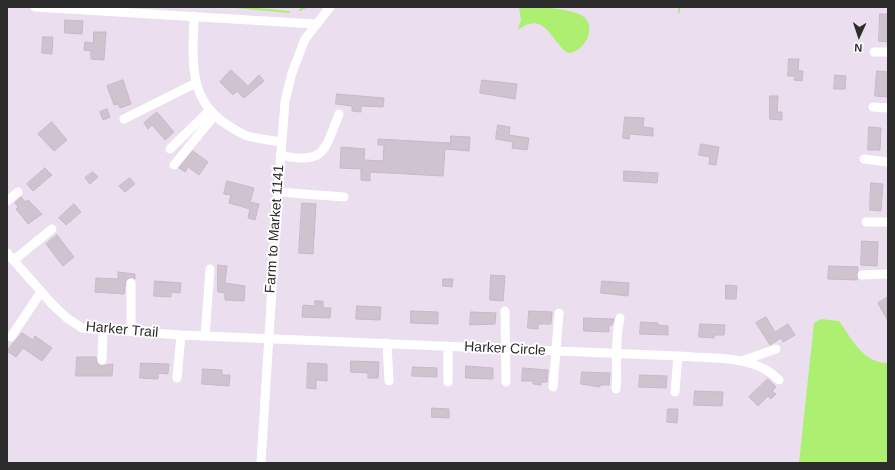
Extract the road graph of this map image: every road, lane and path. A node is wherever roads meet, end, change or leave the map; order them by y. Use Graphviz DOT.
graph roads {
  1 [pos="35,7"];
  2 [pos="330,7"];
  3 [pos="194,16"];
  4 [pos="315,24"];
  5 [pos="874,52"];
  6 [pos="888,52"];
  7 [pos="196,83"];
  8 [pos="873,107"];
  9 [pos="888,108"];
  10 [pos="212,113"];
  11 [pos="339,114"];
  12 [pos="124,119"];
  13 [pos="281,142"];
  14 [pos="170,149"];
  15 [pos="280,156"];
  16 [pos="864,159"];
  17 [pos="888,162"];
  18 [pos="174,165"];
  19 [pos="18,192"];
  20 [pos="278,192"];
  21 [pos="344,197"];
  22 [pos="7,201"];
  23 [pos="866,222"];
  24 [pos="888,222"];
  25 [pos="52,229"];
  26 [pos="7,253"];
  27 [pos="14,260"];
  28 [pos="210,269"];
  29 [pos="888,274"];
  30 [pos="862,275"];
  31 [pos="131,283"];
  32 [pos="41,292"];
  33 [pos="505,311"];
  34 [pos="560,313"];
  35 [pos="620,318"];
  36 [pos="103,329"];
  37 [pos="131,331"];
  38 [pos="180,335"];
  39 [pos="205,336"];
  40 [pos="11,337"];
  41 [pos="268,338"];
  42 [pos="387,343"];
  43 [pos="448,346"];
  44 [pos="505,348"];
  45 [pos="776,349"];
  46 [pos="556,351"];
  47 [pos="616,354"];
  48 [pos="678,356"];
  49 [pos="102,360"];
  50 [pos="741,362"];
  51 [pos="177,378"];
  52 [pos="779,380"];
  53 [pos="389,381"];
  54 [pos="448,382"];
  55 [pos="506,382"];
  56 [pos="553,387"];
  57 [pos="616,389"];
  58 [pos="675,392"];
  59 [pos="261,463"];
  1 -- 3 [label="street"];
  2 -- 4 [label="street, Farm to Market 1141"];
  3 -- 4 [label="street"];
  3 -- 7 [label="street"];
  4 -- 13 [label="street, Farm to Market 1141"];
  5 -- 6 [label="street"];
  7 -- 10 [label="street"];
  7 -- 12 [label="street"];
  8 -- 9 [label="street"];
  10 -- 13 [label="street"];
  10 -- 14 [label="street"];
  10 -- 18 [label="street"];
  11 -- 15 [label="street"];
  13 -- 15 [label="street, Farm to Market 1141"];
  15 -- 20 [label="street, Farm to Market 1141"];
  16 -- 17 [label="street"];
  19 -- 22 [label="street"];
  20 -- 21 [label="street"];
  20 -- 41 [label="street, Farm to Market 1141"];
  23 -- 24 [label="street"];
  25 -- 27 [label="street"];
  26 -- 27 [label="street, Harker Trail"];
  27 -- 32 [label="street, Harker Trail"];
  28 -- 39 [label="street"];
  29 -- 30 [label="street"];
  31 -- 37 [label="street"];
  32 -- 36 [label="street, Harker Trail"];
  32 -- 40 [label="street"];
  33 -- 44 [label="street"];
  34 -- 46 [label="street"];
  35 -- 47 [label="street"];
  36 -- 37 [label="street, Harker Trail"];
  36 -- 49 [label="street"];
  37 -- 38 [label="street, Harker Trail"];
  38 -- 39 [label="street, Harker Trail"];
  38 -- 51 [label="street"];
  39 -- 41 [label="street, Harker Trail"];
  41 -- 42 [label="street, Harker Circle"];
  41 -- 59 [label="street, Farm to Market 1141"];
  42 -- 43 [label="street, Harker Circle"];
  42 -- 53 [label="street"];
  43 -- 44 [label="street, Harker Circle"];
  43 -- 54 [label="street"];
  44 -- 46 [label="street, Harker Circle"];
  44 -- 55 [label="street"];
  45 -- 50 [label="street"];
  46 -- 47 [label="street, Harker Circle"];
  46 -- 56 [label="street"];
  47 -- 48 [label="street, Harker Circle"];
  47 -- 57 [label="street"];
  48 -- 50 [label="street, Harker Circle"];
  48 -- 58 [label="street"];
  50 -- 52 [label="street, Harker Circle"];
}
